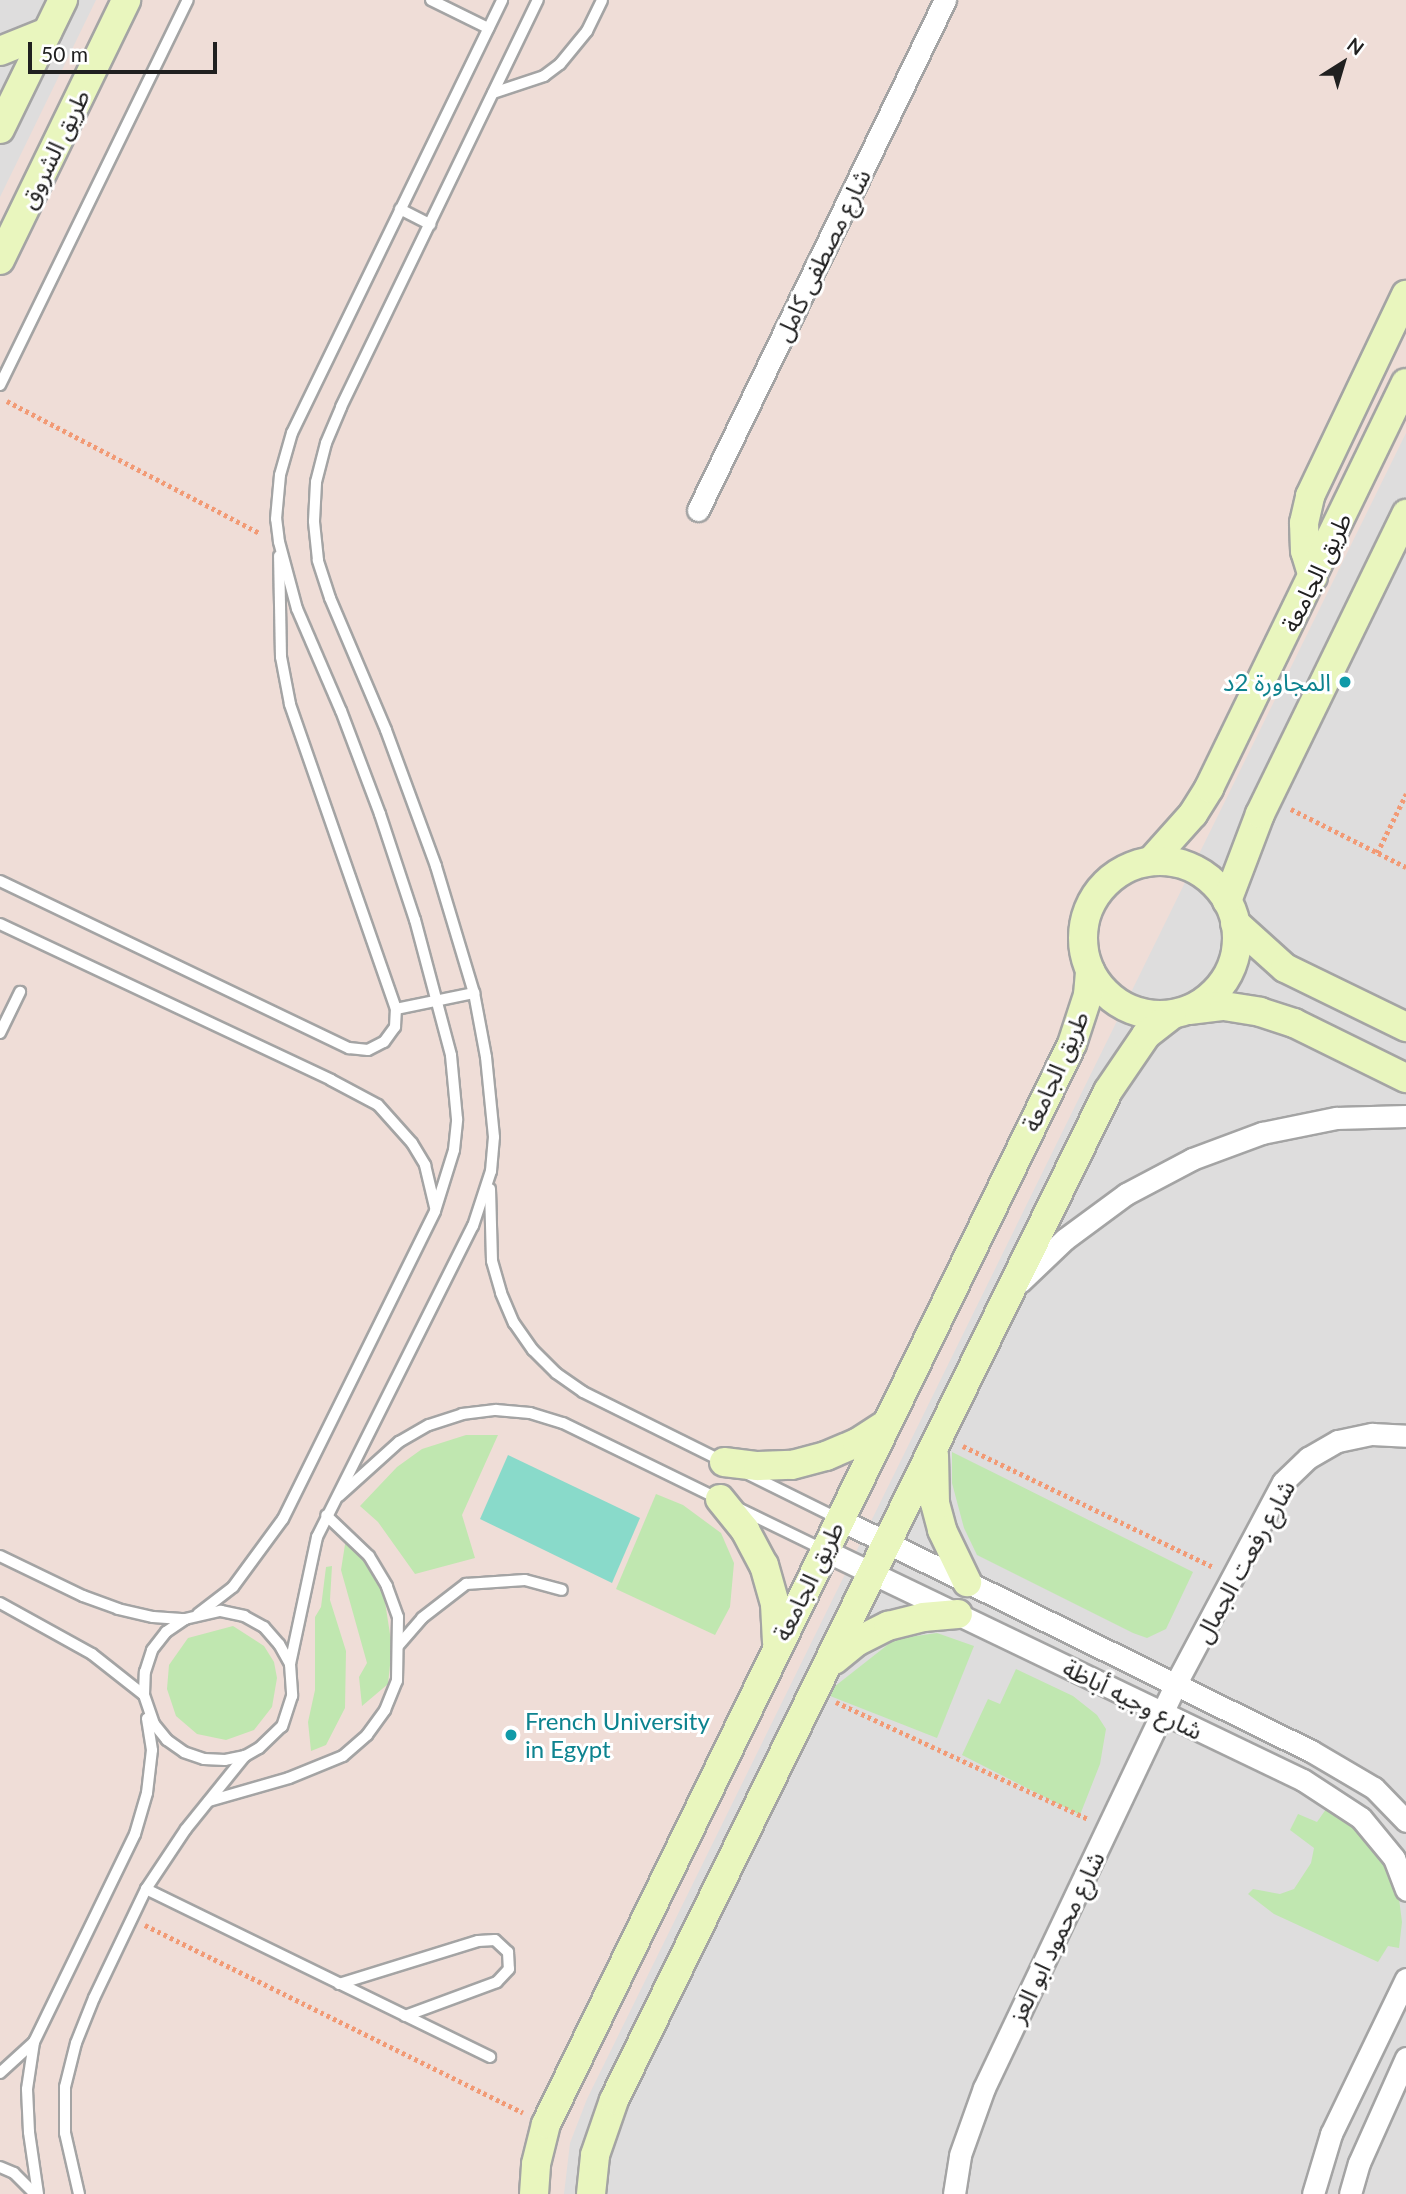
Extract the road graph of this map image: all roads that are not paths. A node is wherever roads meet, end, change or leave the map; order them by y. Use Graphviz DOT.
graph roads {
  1 [pos="63,0"];
  2 [pos="126,0"];
  3 [pos="188,0"];
  4 [pos="431,0"];
  5 [pos="502,0"];
  6 [pos="538,0"];
  7 [pos="602,0"];
  8 [pos="945,0"];
  9 [pos="488,28"];
  10 [pos="47,32"];
  11 [pos="0,51"];
  12 [pos="493,93"];
  13 [pos="0,129"];
  14 [pos="400,209"];
  15 [pos="430,223"];
  16 [pos="0,260"];
  17 [pos="1406,295"];
  18 [pos="1406,383"];
  19 [pos="0,386"];
  20 [pos="698,510"];
  21 [pos="1406,514"];
  22 [pos="279,542"];
  23 [pos="1312,577"];
  24 [pos="1151,862"];
  25 [pos="0,881"];
  26 [pos="1231,912"];
  27 [pos="0,924"];
  28 [pos="1090,971"];
  29 [pos="20,992"];
  30 [pos="474,993"];
  31 [pos="436,1000"];
  32 [pos="396,1009"];
  33 [pos="1180,1012"];
  34 [pos="1406,1027"];
  35 [pos="0,1033"];
  36 [pos="1406,1078"];
  37 [pos="1406,1116"];
  38 [pos="491,1171"];
  39 [pos="435,1211"];
  40 [pos="1011,1291"];
  41 [pos="886,1424"];
  42 [pos="1406,1436"];
  43 [pos="937,1441"];
  44 [pos="723,1462"];
  45 [pos="719,1499"];
  46 [pos="332,1503"];
  47 [pos="326,1515"];
  48 [pos="839,1519"];
  49 [pos="887,1543"];
  50 [pos="824,1550"];
  51 [pos="0,1556"];
  52 [pos="873,1573"];
  53 [pos="967,1582"];
  54 [pos="562,1590"];
  55 [pos="0,1603"];
  56 [pos="198,1614"];
  57 [pos="958,1614"];
  58 [pos="185,1619"];
  59 [pos="777,1644"];
  60 [pos="398,1646"];
  61 [pos="289,1664"];
  62 [pos="829,1664"];
  63 [pos="1175,1685"];
  64 [pos="145,1700"];
  65 [pos="1163,1713"];
  66 [pos="245,1756"];
  67 [pos="209,1801"];
  68 [pos="1406,1821"];
  69 [pos="146,1889"];
  70 [pos="1406,1890"];
  71 [pos="1406,1979"];
  72 [pos="340,1984"];
  73 [pos="405,2016"];
  74 [pos="34,2042"];
  75 [pos="490,2057"];
  76 [pos="1406,2058"];
  77 [pos="0,2073"];
  78 [pos="0,2167"];
  79 [pos="37,2194"];
  80 [pos="79,2194"];
  81 [pos="534,2194"];
  82 [pos="591,2194"];
  83 [pos="954,2194"];
  84 [pos="1313,2194"];
  85 [pos="1350,2194"];
  1 -- 10 [label="street"];
  2 -- 16 [label="street, طريق الشروق"];
  3 -- 19 [label="lane"];
  4 -- 9 [label="lane"];
  5 -- 9 [label="lane"];
  6 -- 12 [label="lane"];
  7 -- 12 [label="lane"];
  8 -- 20 [label="street, شارع مصطفى كامل"];
  9 -- 14 [label="lane"];
  10 -- 11 [label="street"];
  10 -- 13 [label="street"];
  12 -- 15 [label="lane"];
  14 -- 15 [label="lane"];
  14 -- 22 [label="lane"];
  15 -- 30 [label="lane"];
  17 -- 23 [label="street"];
  18 -- 23 [label="street, طريق الجامعة"];
  21 -- 26 [label="street"];
  22 -- 31 [label="lane"];
  22 -- 32 [label="lane"];
  23 -- 24 [label="street, طريق الجامعة"];
  24 -- 26 [label="street"];
  24 -- 28 [label="street"];
  25 -- 32 [label="lane"];
  26 -- 33 [label="street"];
  26 -- 34 [label="street"];
  27 -- 39 [label="lane"];
  28 -- 33 [label="street"];
  28 -- 41 [label="street, طريق الجامعة"];
  29 -- 35 [label="lane"];
  30 -- 31 [label="lane"];
  30 -- 38 [label="lane"];
  31 -- 32 [label="lane"];
  31 -- 39 [label="lane"];
  33 -- 36 [label="street"];
  33 -- 40 [label="street"];
  37 -- 40 [label="street"];
  38 -- 44 [label="lane"];
  38 -- 46 [label="lane"];
  39 -- 56 [label="lane"];
  40 -- 43 [label="street"];
  41 -- 44 [label="street"];
  41 -- 48 [label="street, طريق الجامعة"];
  42 -- 63 [label="street, شارع رفعت الجمال"];
  43 -- 49 [label="street"];
  43 -- 53 [label="street"];
  44 -- 48 [label="lane"];
  45 -- 46 [label="lane"];
  45 -- 50 [label="lane"];
  45 -- 59 [label="street"];
  46 -- 47 [label="lane"];
  47 -- 60 [label="lane"];
  47 -- 61 [label="lane"];
  48 -- 49 [label="street, شارع وجيه أباظة"];
  48 -- 50 [label="street, طريق الجامعة"];
  49 -- 52 [label="street"];
  49 -- 53 [label="street, شارع وجيه أباظة"];
  50 -- 52 [label="street, شارع وجيه أباظة"];
  50 -- 59 [label="street, طريق الجامعة"];
  51 -- 58 [label="lane"];
  52 -- 57 [label="street, شارع وجيه أباظة"];
  52 -- 62 [label="street"];
  53 -- 63 [label="street, شارع وجيه أباظة"];
  54 -- 60 [label="lane"];
  55 -- 64 [label="lane"];
  56 -- 58 [label="lane"];
  56 -- 61 [label="lane"];
  57 -- 62 [label="street"];
  57 -- 65 [label="street, شارع وجيه أباظة"];
  58 -- 64 [label="lane"];
  59 -- 81 [label="street, طريق الجامعة"];
  60 -- 67 [label="lane"];
  61 -- 66 [label="lane"];
  62 -- 82 [label="street"];
  63 -- 65 [label="street, شارع محمود ابو العز"];
  63 -- 68 [label="street, شارع وجيه أباظة"];
  64 -- 66 [label="lane"];
  64 -- 74 [label="lane"];
  65 -- 70 [label="street, شارع وجيه أباظة"];
  65 -- 83 [label="street, شارع محمود ابو العز"];
  66 -- 67 [label="lane"];
  67 -- 69 [label="lane"];
  69 -- 72 [label="lane"];
  69 -- 80 [label="lane"];
  71 -- 84 [label="street"];
  72 -- 73 [label="lane"];
  72 -- 73 [label="lane"];
  73 -- 75 [label="lane"];
  74 -- 77 [label="lane"];
  74 -- 79 [label="lane"];
  76 -- 85 [label="street"];
  78 -- 79 [label="lane"];
}
